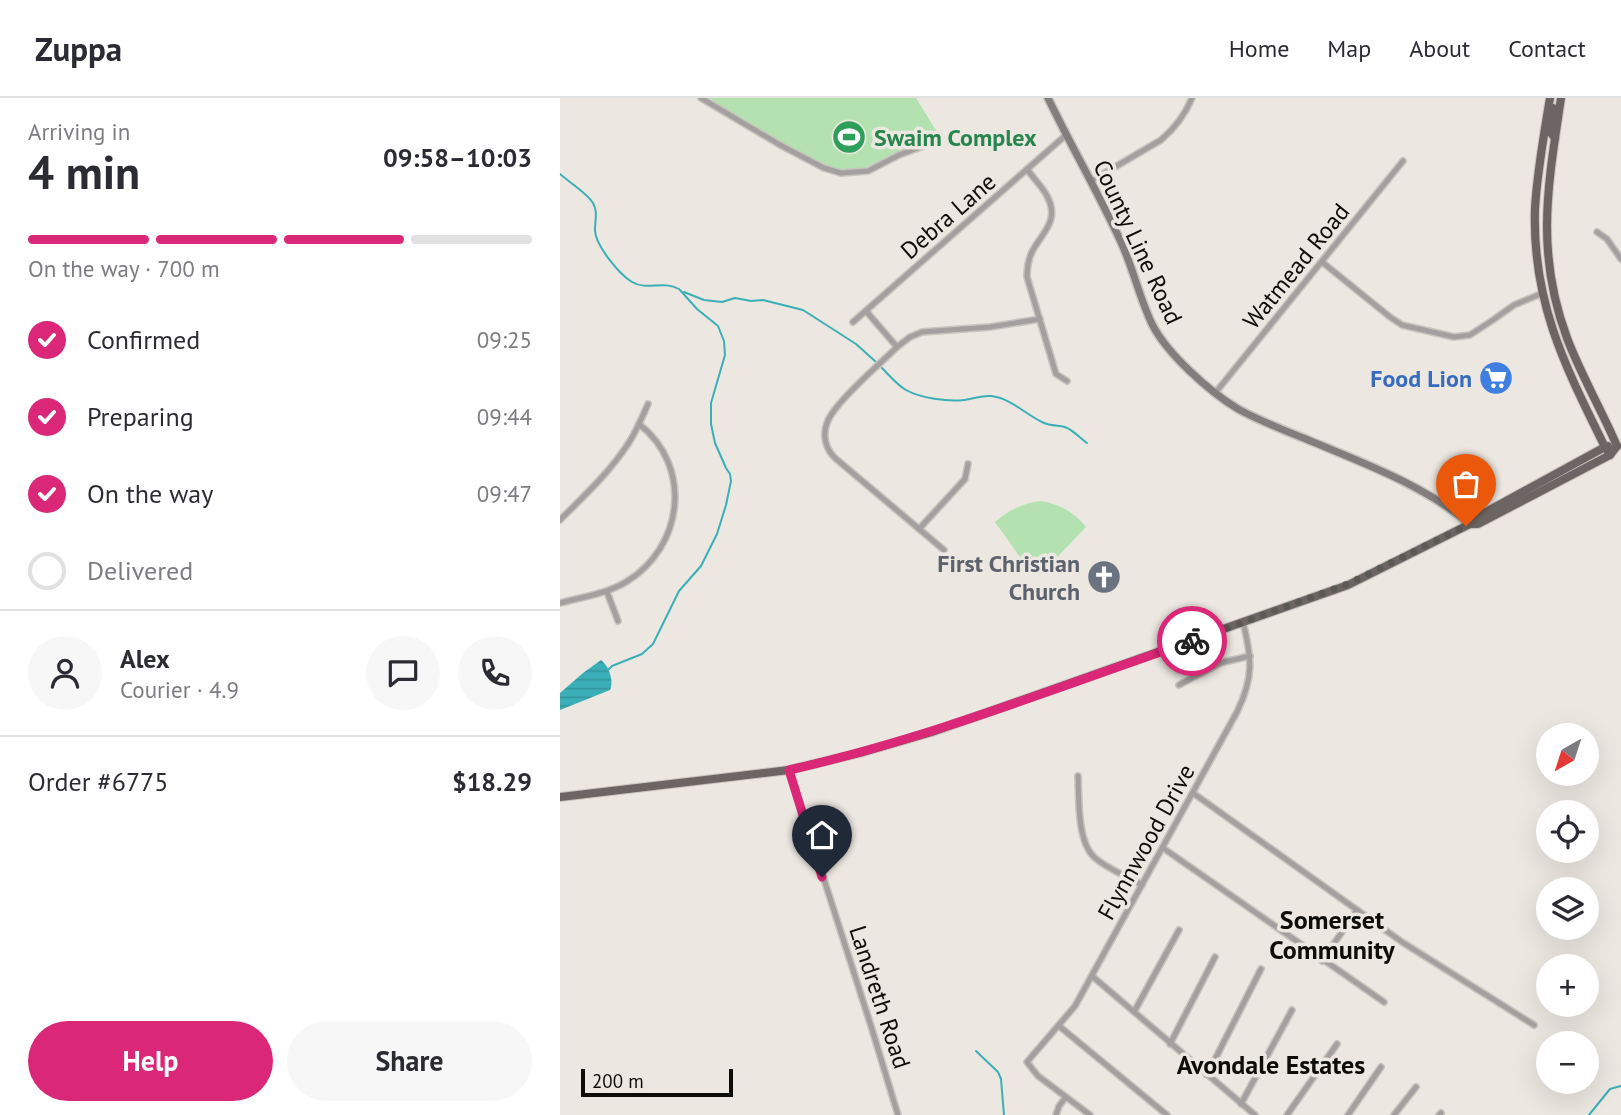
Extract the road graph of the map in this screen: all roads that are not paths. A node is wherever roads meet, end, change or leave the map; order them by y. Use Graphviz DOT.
graph roads {
  1 [pos="701,98"];
  2 [pos="1048,98"];
  3 [pos="1192,98"];
  4 [pos="1552,98"];
  5 [pos="1561,98"];
  6 [pos="1066,135"];
  7 [pos="1555,138"];
  8 [pos="937,141"];
  9 [pos="1403,161"];
  10 [pos="1027,169"];
  11 [pos="1091,181"];
  12 [pos="1597,232"];
  13 [pos="1621,259"];
  14 [pos="1322,262"];
  15 [pos="1543,293"];
  16 [pos="866,311"];
  17 [pos="1040,319"];
  18 [pos="853,322"];
  19 [pos="897,347"];
  20 [pos="1067,381"];
  21 [pos="1216,393"];
  22 [pos="648,404"];
  23 [pos="639,424"];
  24 [pos="1619,445"];
  25 [pos="1605,447"];
  26 [pos="1610,455"];
  27 [pos="968,464"];
  28 [pos="560,520"];
  29 [pos="1470,524"];
  30 [pos="919,529"];
  31 [pos="944,550"];
  32 [pos="607,592"];
  33 [pos="560,603"];
  34 [pos="618,621"];
  35 [pos="1243,622"];
  36 [pos="1250,656"];
  37 [pos="1179,685"];
  38 [pos="789,770"];
  39 [pos="1078,776"];
  40 [pos="1193,793"];
  41 [pos="560,797"];
  42 [pos="1163,848"];
  43 [pos="1142,885"];
  44 [pos="1357,910"];
  45 [pos="1179,930"];
  46 [pos="1215,957"];
  47 [pos="1322,961"];
  48 [pos="1261,969"];
  49 [pos="1092,976"];
  50 [pos="1384,1002"];
  51 [pos="1292,1010"];
  52 [pos="1134,1012"];
  53 [pos="1534,1025"];
  54 [pos="1059,1026"];
  55 [pos="1170,1044"];
  56 [pos="1337,1044"];
  57 [pos="1381,1067"];
  58 [pos="1207,1075"];
  59 [pos="1416,1087"];
  60 [pos="1066,1097"];
  61 [pos="1241,1104"];
  62 [pos="898,1115"];
  63 [pos="1056,1115"];
  64 [pos="1090,1115"];
  65 [pos="1167,1115"];
  66 [pos="1255,1115"];
  67 [pos="1287,1115"];
  68 [pos="1348,1115"];
  69 [pos="1394,1115"];
  1 -- 8 [label="street"];
  2 -- 6 [label="street, County Line Road"];
  3 -- 11 [label="street"];
  4 -- 7 [label="main road"];
  4 -- 15 [label="main road"];
  5 -- 7 [label="main road"];
  6 -- 10 [label="street, Debra Lane"];
  6 -- 11 [label="street, County Line Road"];
  7 -- 24 [label="main road"];
  9 -- 14 [label="street, Watmead Road"];
  10 -- 16 [label="street, Debra Lane"];
  10 -- 17 [label="street"];
  11 -- 21 [label="street, County Line Road"];
  12 -- 13 [label="street"];
  14 -- 15 [label="street"];
  14 -- 21 [label="street, Watmead Road"];
  15 -- 25 [label="main road"];
  16 -- 18 [label="street, Debra Lane"];
  16 -- 19 [label="street"];
  17 -- 19 [label="street"];
  17 -- 20 [label="street"];
  19 -- 30 [label="street"];
  21 -- 29 [label="street, County Line Road"];
  22 -- 23 [label="street"];
  23 -- 28 [label="street"];
  23 -- 32 [label="street"];
  24 -- 25 [label="main road"];
  24 -- 26 [label="main road"];
  25 -- 26 [label="main road"];
  25 -- 29 [label="main road"];
  26 -- 29 [label="main road"];
  27 -- 30 [label="street"];
  29 -- 35 [label="main road"];
  30 -- 31 [label="street"];
  32 -- 33 [label="street"];
  32 -- 34 [label="street"];
  35 -- 36 [label="street, Flynnwood Drive"];
  35 -- 38 [label="main road"];
  36 -- 37 [label="street"];
  36 -- 40 [label="street, Flynnwood Drive"];
  38 -- 41 [label="main road"];
  38 -- 62 [label="street, Landreth Road"];
  39 -- 43 [label="street"];
  40 -- 42 [label="street, Flynnwood Drive"];
  40 -- 44 [label="street"];
  42 -- 43 [label="street, Flynnwood Drive"];
  42 -- 47 [label="street"];
  43 -- 49 [label="street, Flynnwood Drive"];
  44 -- 47 [label="street"];
  44 -- 53 [label="street"];
  45 -- 52 [label="street"];
  46 -- 55 [label="street"];
  47 -- 50 [label="street"];
  48 -- 58 [label="street"];
  49 -- 52 [label="street"];
  49 -- 54 [label="street, Flynnwood Drive"];
  51 -- 61 [label="street"];
  52 -- 55 [label="street"];
  54 -- 60 [label="street, Flynnwood Drive"];
  54 -- 65 [label="street"];
  55 -- 58 [label="street"];
  56 -- 67 [label="street"];
  57 -- 68 [label="street"];
  58 -- 61 [label="street"];
  59 -- 69 [label="street"];
  60 -- 63 [label="street"];
  60 -- 64 [label="street"];
  61 -- 66 [label="street"];
}
